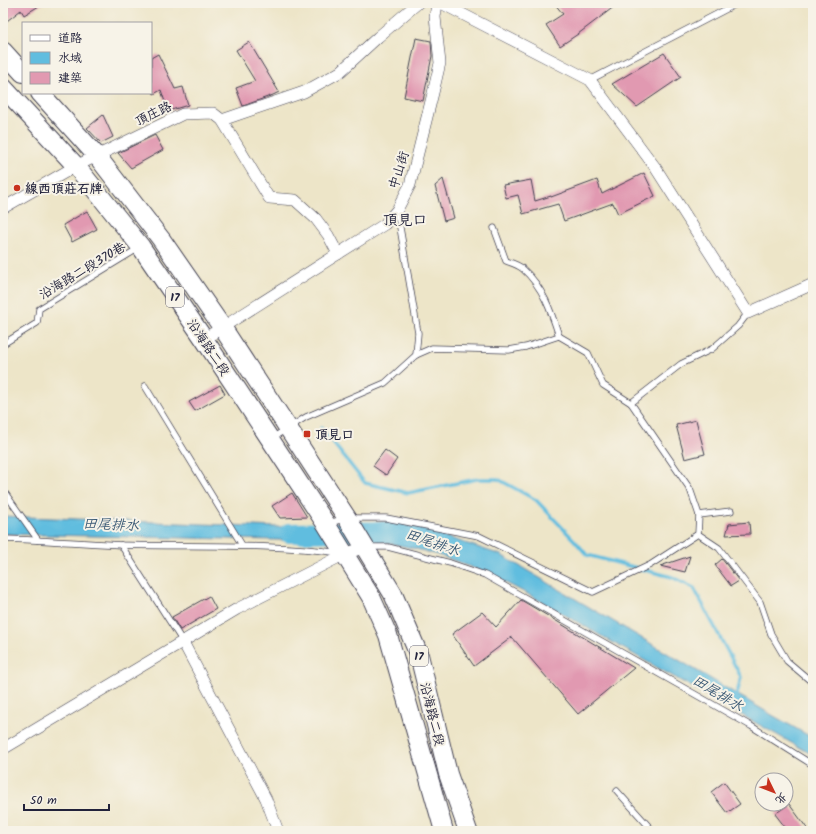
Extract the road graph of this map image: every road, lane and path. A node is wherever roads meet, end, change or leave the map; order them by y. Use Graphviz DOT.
graph roads {
  1 [pos="418,3"];
  2 [pos="437,3"];
  3 [pos="441,3"];
  4 [pos="738,3"];
  5 [pos="3,51"];
  6 [pos="22,72"];
  7 [pos="590,80"];
  8 [pos="3,86"];
  9 [pos="41,94"];
  10 [pos="222,120"];
  11 [pos="97,156"];
  12 [pos="76,166"];
  13 [pos="3,208"];
  14 [pos="397,210"];
  15 [pos="494,228"];
  16 [pos="141,247"];
  17 [pos="338,254"];
  18 [pos="813,284"];
  19 [pos="748,313"];
  20 [pos="222,327"];
  21 [pos="559,336"];
  22 [pos="204,339"];
  23 [pos="3,344"];
  24 [pos="416,355"];
  25 [pos="145,386"];
  26 [pos="632,403"];
  27 [pos="288,428"];
  28 [pos="270,439"];
  29 [pos="3,490"];
  30 [pos="730,511"];
  31 [pos="699,515"];
  32 [pos="347,518"];
  33 [pos="326,524"];
  34 [pos="698,534"];
  35 [pos="3,539"];
  36 [pos="38,540"];
  37 [pos="121,545"];
  38 [pos="242,545"];
  39 [pos="366,547"];
  40 [pos="345,554"];
  41 [pos="183,642"];
  42 [pos="813,683"];
  43 [pos="3,749"];
  44 [pos="813,765"];
  45 [pos="617,791"];
  46 [pos="278,831"];
  47 [pos="444,831"];
  48 [pos="468,831"];
  49 [pos="653,831"];
  1 -- 10 [label="street"];
  2 -- 14 [label="street, 中山街"];
  3 -- 7 [label="street"];
  4 -- 7 [label="lane"];
  5 -- 6 [label="main road"];
  7 -- 19 [label="street"];
  8 -- 12 [label="main road, 沿海路二段 / 17"];
  9 -- 11 [label="main road, 沿海路二段 / 17"];
  10 -- 11 [label="street, 頂庄路"];
  10 -- 17 [label="street"];
  11 -- 12 [label="street, 頂庄路"];
  11 -- 20 [label="main road, 沿海路二段 / 17"];
  12 -- 13 [label="street, 頂庄路"];
  12 -- 16 [label="main road, 沿海路二段 / 17"];
  14 -- 17 [label="street, 中山街"];
  14 -- 24 [label="lane"];
  15 -- 21 [label="lane"];
  16 -- 22 [label="main road, 沿海路二段 / 17"];
  16 -- 23 [label="lane, 沿海路二段370巷"];
  17 -- 20 [label="street, 中山街"];
  18 -- 19 [label="street"];
  19 -- 26 [label="lane"];
  20 -- 22 [label="street, 中山街"];
  20 -- 27 [label="main road, 沿海路二段 / 17"];
  21 -- 24 [label="lane"];
  21 -- 26 [label="lane"];
  22 -- 28 [label="main road, 沿海路二段 / 17"];
  24 -- 27 [label="lane"];
  25 -- 38 [label="lane"];
  26 -- 31 [label="lane"];
  27 -- 28 [label="lane"];
  27 -- 32 [label="main road, 沿海路二段 / 17"];
  28 -- 33 [label="main road, 沿海路二段 / 17"];
  29 -- 36 [label="lane"];
  30 -- 31 [label="lane"];
  31 -- 34 [label="lane"];
  32 -- 33 [label="lane"];
  32 -- 34 [label="lane"];
  32 -- 39 [label="main road, 17"];
  33 -- 40 [label="main road, 17"];
  34 -- 42 [label="lane"];
  35 -- 36 [label="lane"];
  36 -- 37 [label="lane"];
  37 -- 38 [label="lane"];
  37 -- 41 [label="lane"];
  38 -- 40 [label="lane"];
  39 -- 40 [label="street"];
  39 -- 44 [label="lane"];
  39 -- 48 [label="main road, 沿海路二段 / 17"];
  40 -- 41 [label="street"];
  40 -- 47 [label="main road, 沿海路二段 / 17"];
  41 -- 43 [label="street"];
  41 -- 46 [label="street"];
  45 -- 49 [label="lane"];
}
